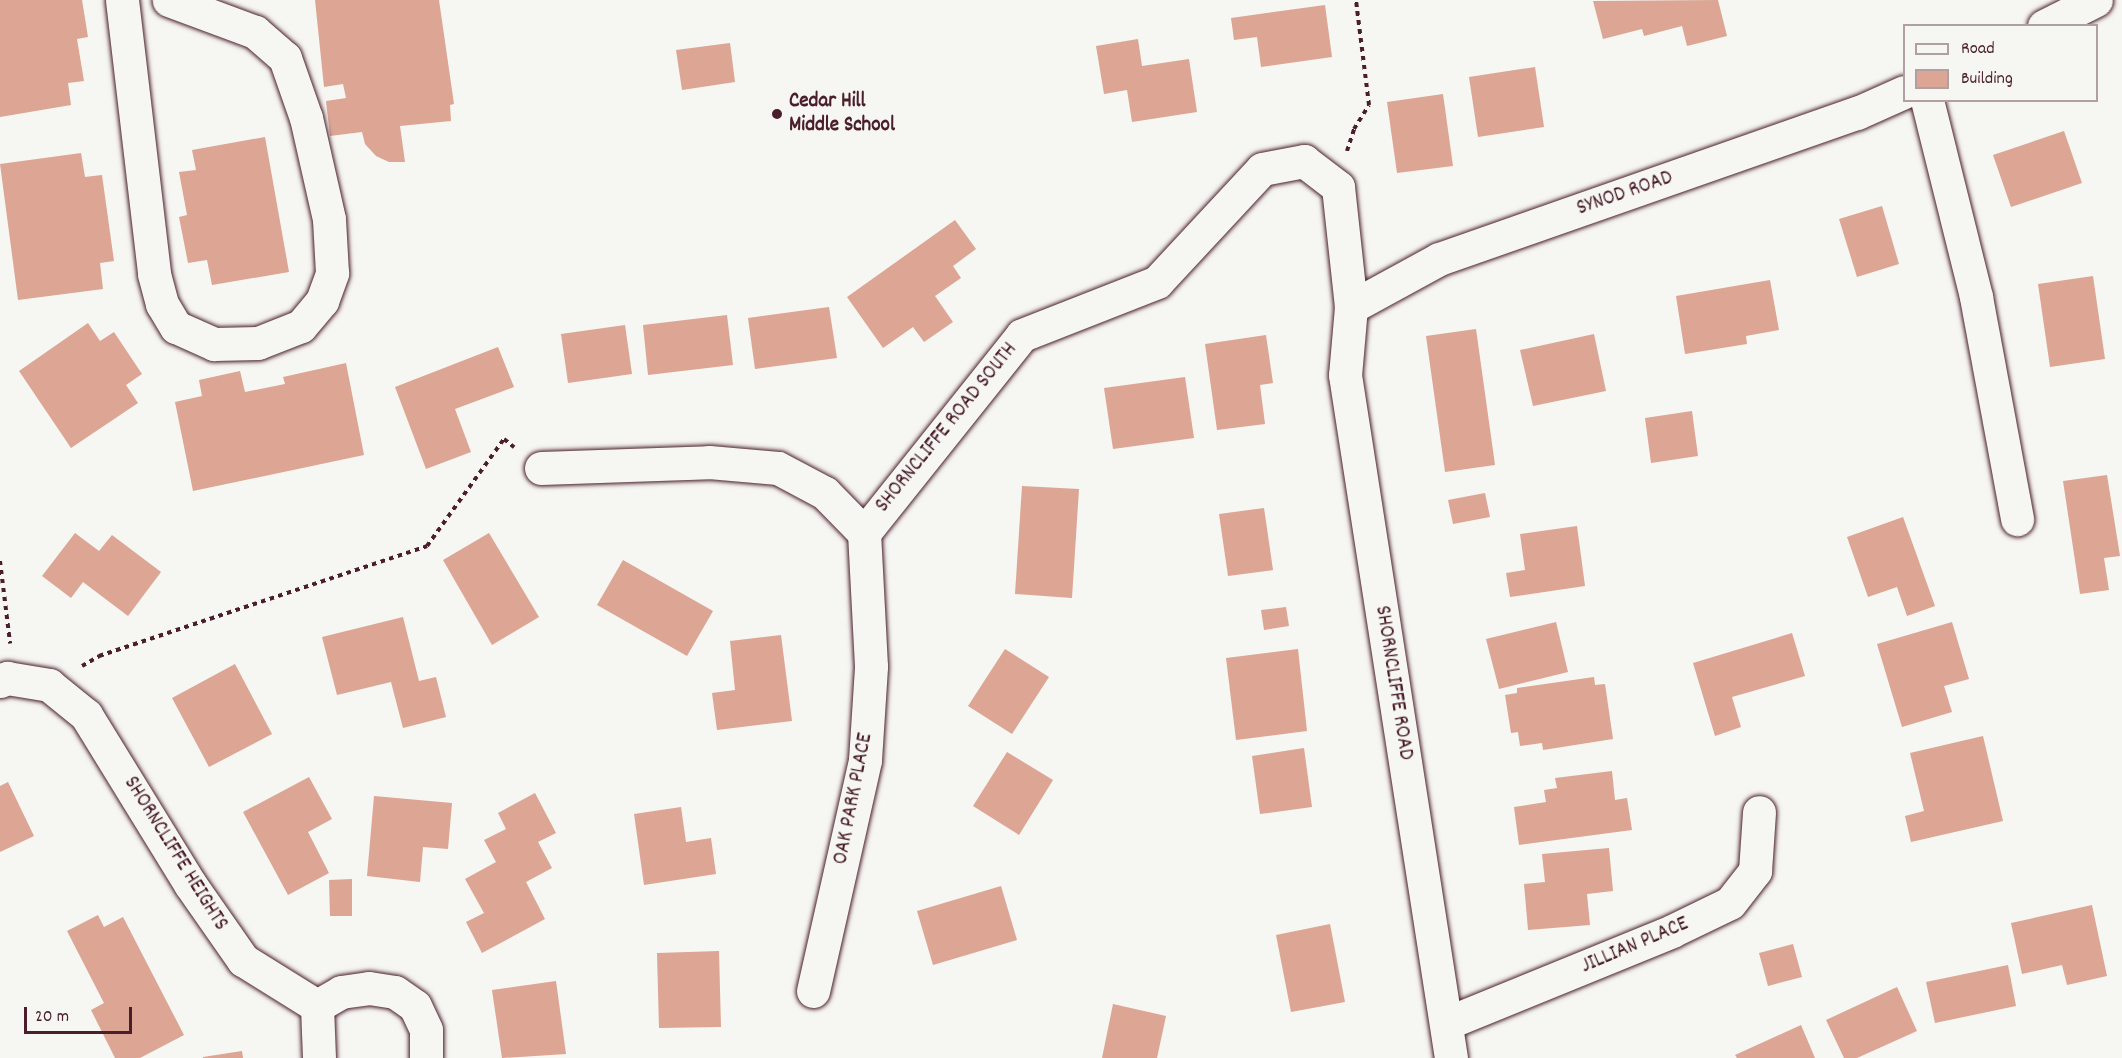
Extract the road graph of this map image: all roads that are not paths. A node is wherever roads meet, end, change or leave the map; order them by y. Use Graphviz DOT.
graph roads {
  1 [pos="122,0"];
  2 [pos="169,0"];
  3 [pos="2096,0"];
  4 [pos="2048,24"];
  5 [pos="1903,93"];
  6 [pos="1927,102"];
  7 [pos="1351,307"];
  8 [pos="541,468"];
  9 [pos="2017,519"];
  10 [pos="864,533"];
  11 [pos="3,680"];
  12 [pos="1759,812"];
  13 [pos="813,991"];
  14 [pos="317,1006"];
  15 [pos="1447,1023"];
  16 [pos="319,1058"];
  17 [pos="426,1058"];
  18 [pos="1451,1058"];
  1 -- 2 [label="street"];
  3 -- 4 [label="street"];
  5 -- 7 [label="street, SYNOD ROAD"];
  6 -- 9 [label="street"];
  7 -- 10 [label="street, SHORNCLIFFE ROAD SOUTH"];
  7 -- 15 [label="street, SHORNCLIFFE ROAD"];
  8 -- 10 [label="street, SHORNCLIFFE ROAD SOUTH"];
  10 -- 13 [label="street, OAK PARK PLACE"];
  11 -- 14 [label="street, SHORNCLIFFE HEIGHTS"];
  12 -- 15 [label="street, JILLIAN PLACE"];
  14 -- 16 [label="street"];
  14 -- 17 [label="street"];
  15 -- 18 [label="street, SHORNCLIFFE ROAD"];
}
